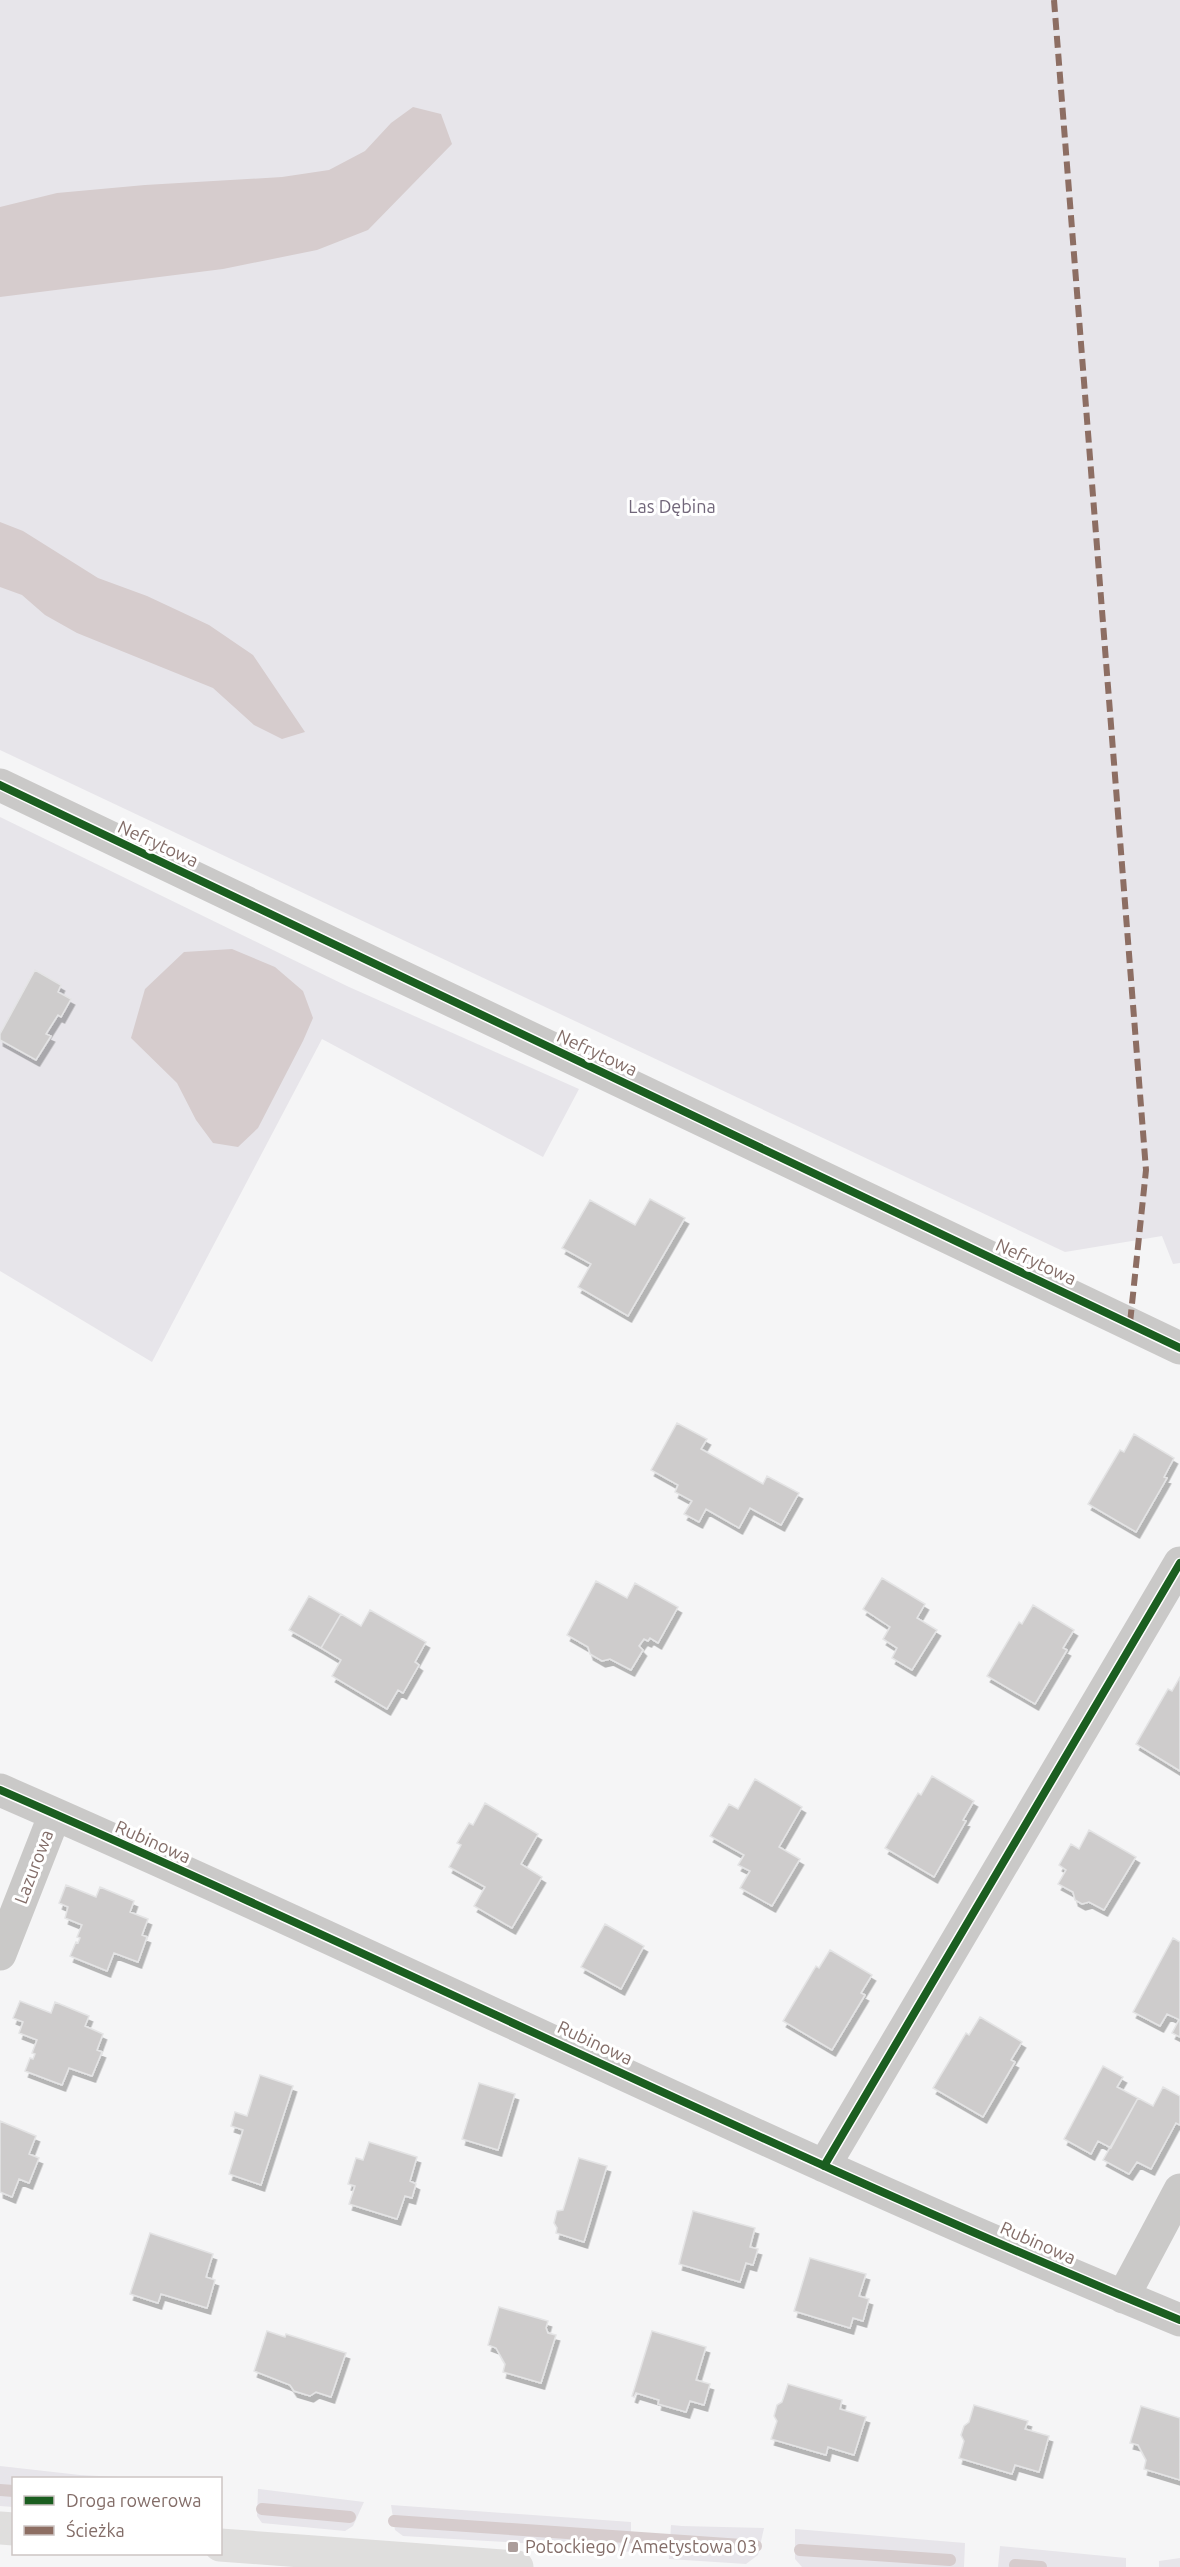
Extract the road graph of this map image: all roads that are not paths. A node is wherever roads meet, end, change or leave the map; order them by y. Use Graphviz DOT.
graph roads {
  1 [pos="0,785"];
  2 [pos="1180,1348"];
  3 [pos="1180,1563"];
  4 [pos="0,1790"];
  5 [pos="55,1814"];
  6 [pos="0,1954"];
  7 [pos="824,2166"];
  8 [pos="1180,2190"];
  9 [pos="1123,2297"];
  10 [pos="1180,2320"];
  11 [pos="222,2545"];
  12 [pos="518,2567"];
  1 -- 2 [label="street, Nefrytowa"];
  3 -- 7 [label="street"];
  4 -- 5 [label="street, Rubinowa"];
  5 -- 6 [label="street, Lazurowa"];
  5 -- 7 [label="street, Rubinowa"];
  7 -- 9 [label="street, Rubinowa"];
  8 -- 9 [label="street"];
  9 -- 10 [label="street, Rubinowa"];
  11 -- 12 [label="street"];
}
